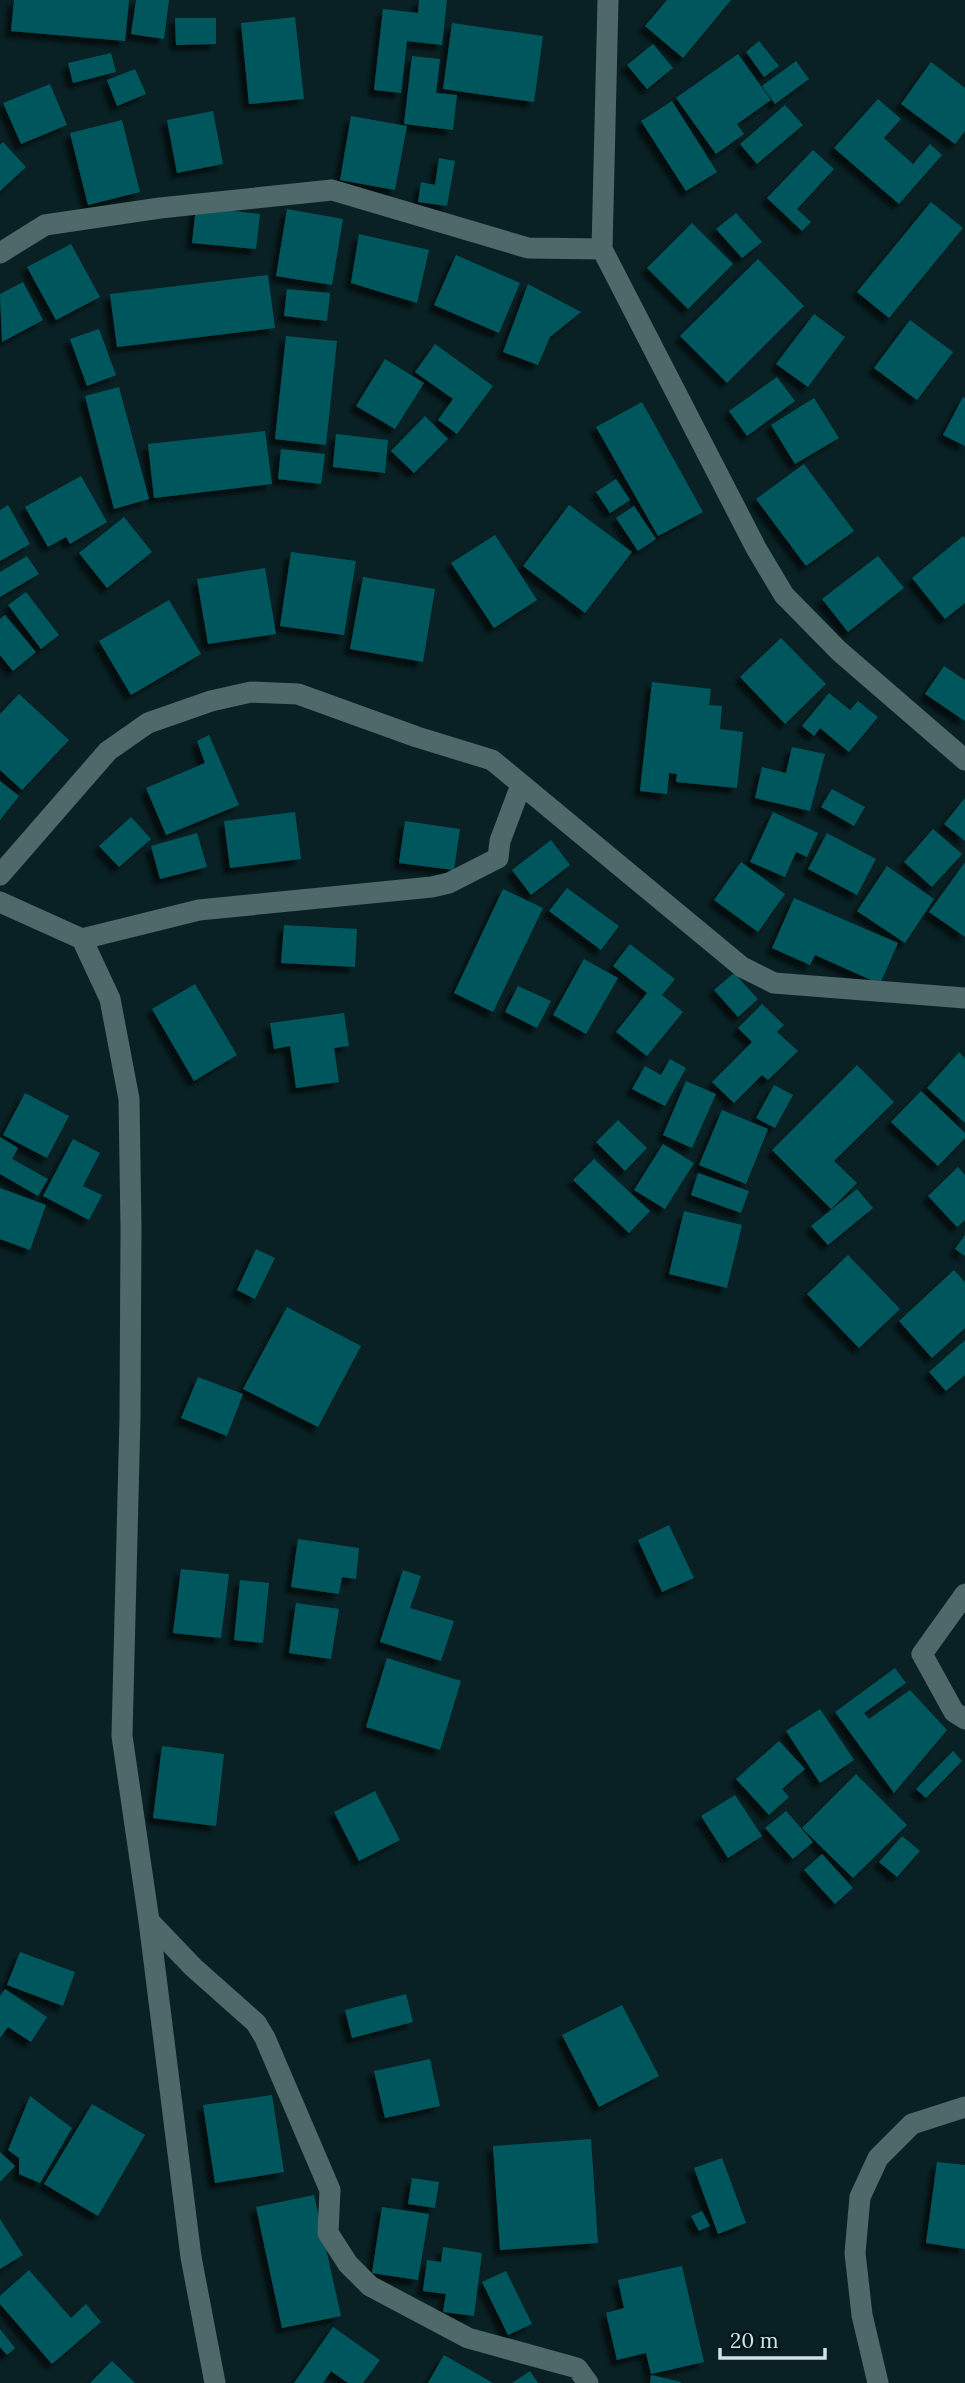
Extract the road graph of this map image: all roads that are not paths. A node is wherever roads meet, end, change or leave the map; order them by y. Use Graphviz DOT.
graph roads {
  1 [pos="608,0"];
  2 [pos="601,249"];
  3 [pos="0,253"];
  4 [pos="965,760"];
  5 [pos="521,785"];
  6 [pos="0,875"];
  7 [pos="0,902"];
  8 [pos="82,939"];
  9 [pos="965,998"];
  10 [pos="965,1594"];
  11 [pos="965,1719"];
  12 [pos="149,1921"];
  13 [pos="965,2107"];
  14 [pos="212,2381"];
  15 [pos="588,2383"];
  16 [pos="878,2383"];
  1 -- 2 [label="street"];
  2 -- 3 [label="street"];
  2 -- 4 [label="street"];
  5 -- 6 [label="street"];
  5 -- 8 [label="street"];
  5 -- 9 [label="street"];
  7 -- 8 [label="street"];
  8 -- 12 [label="street"];
  10 -- 11 [label="street"];
  12 -- 14 [label="street"];
  12 -- 15 [label="street"];
  13 -- 16 [label="street"];
}
